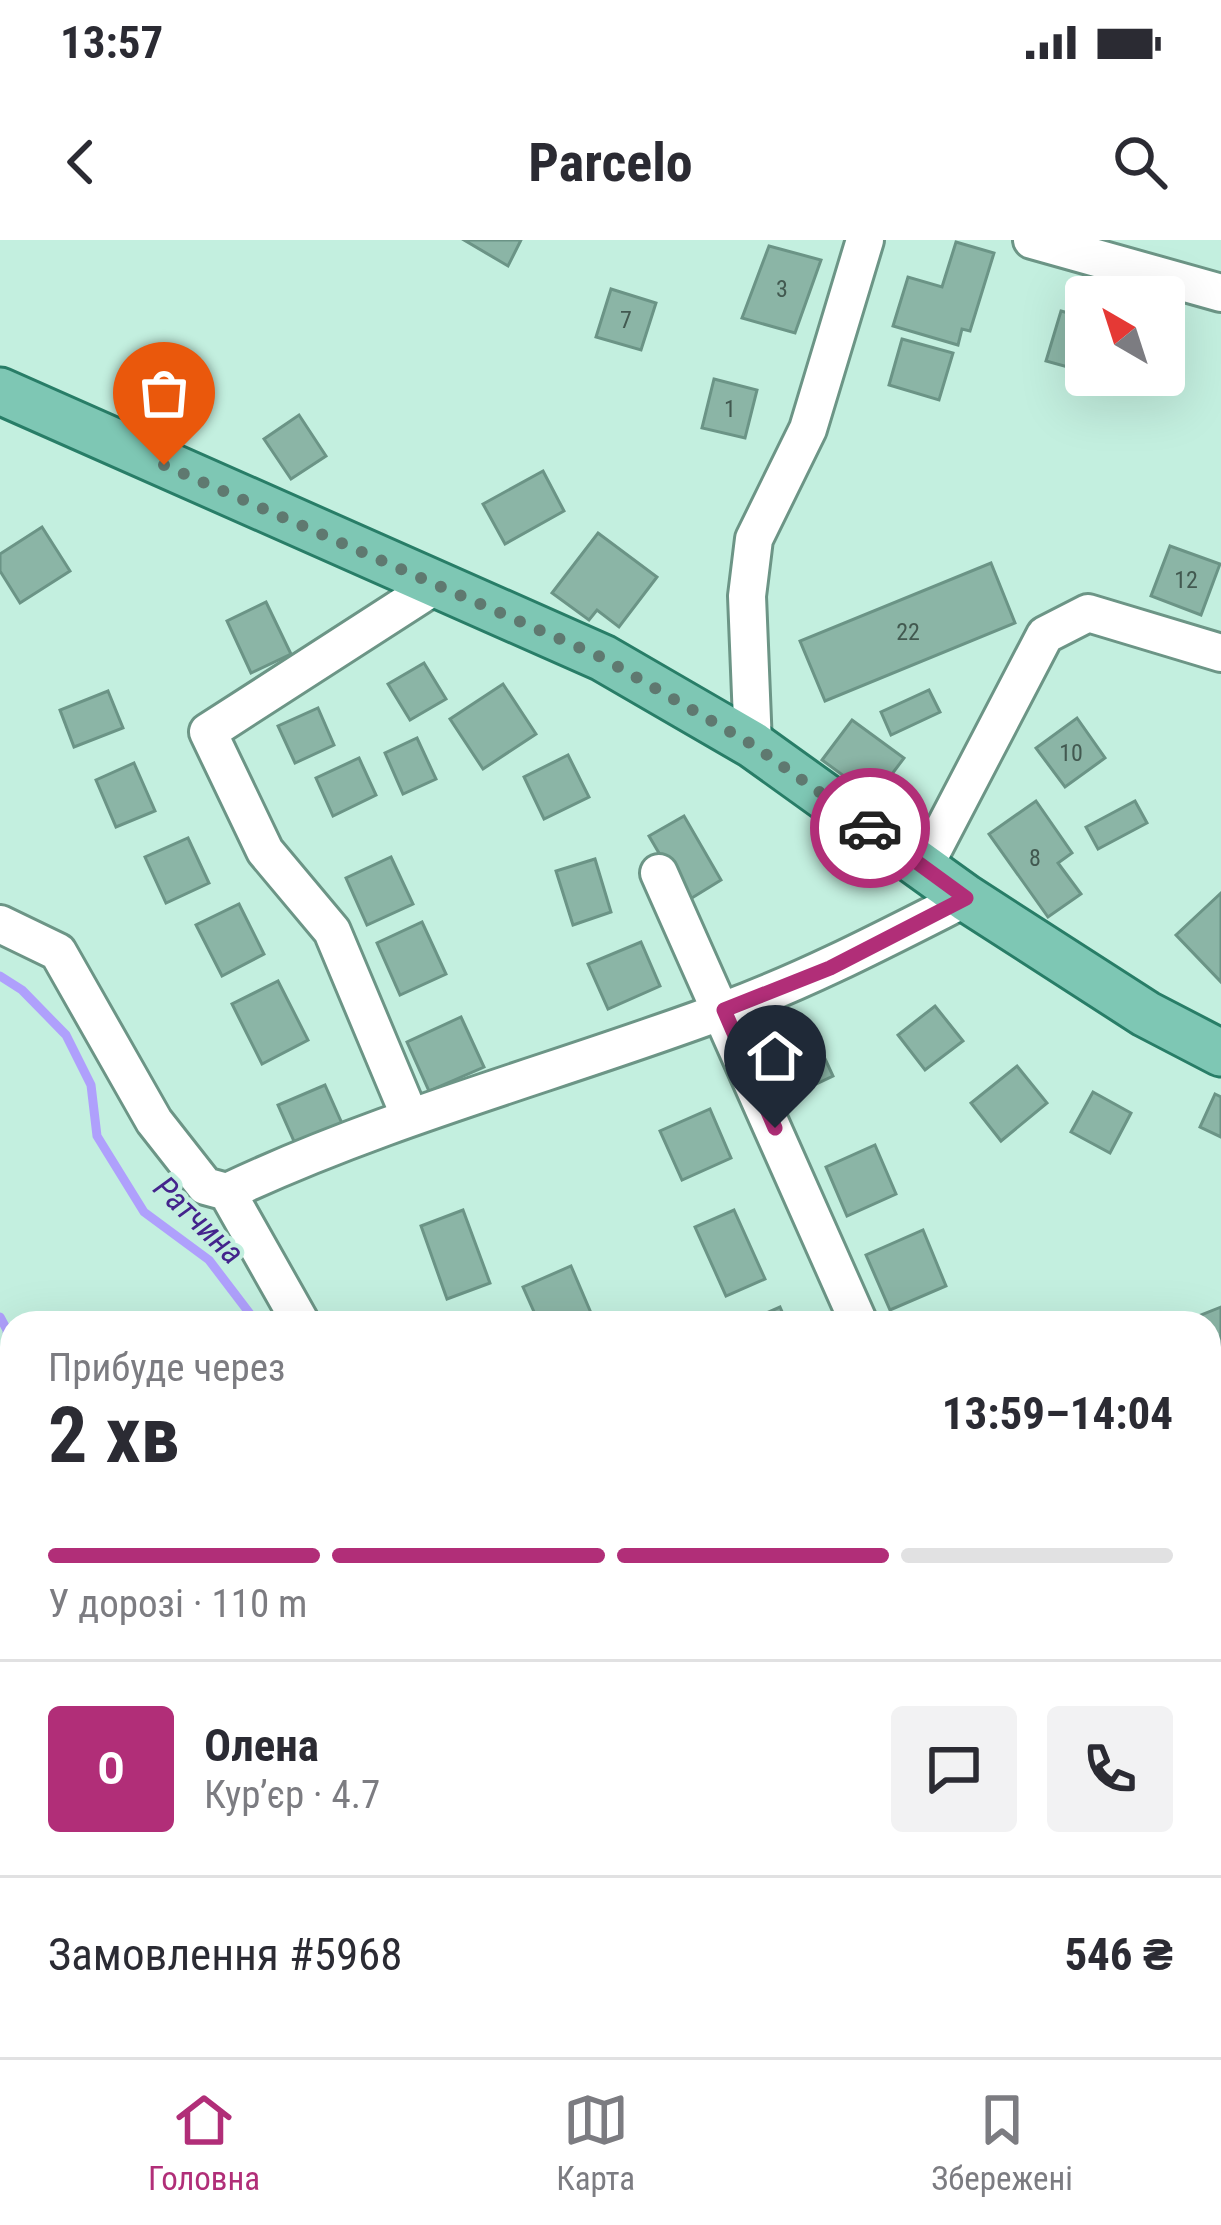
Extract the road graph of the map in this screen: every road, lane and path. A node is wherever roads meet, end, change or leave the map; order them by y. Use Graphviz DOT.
graph roads {
  1 [pos="1032,240"];
  2 [pos="858,241"];
  3 [pos="1221,293"];
  4 [pos="0,391"];
  5 [pos="436,585"];
  6 [pos="1221,653"];
  7 [pos="753,745"];
  8 [pos="924,866"];
  9 [pos="659,873"];
  10 [pos="966,898"];
  11 [pos="0,924"];
  12 [pos="724,1010"];
  13 [pos="1221,1053"];
  14 [pos="410,1117"];
  15 [pos="227,1192"];
  16 [pos="294,1311"];
  17 [pos="855,1311"];
  1 -- 3 [label="street"];
  2 -- 7 [label="street"];
  4 -- 5 [label="main road"];
  5 -- 7 [label="main road"];
  5 -- 14 [label="street"];
  6 -- 8 [label="street"];
  7 -- 8 [label="main road"];
  8 -- 10 [label="main road"];
  9 -- 12 [label="street"];
  10 -- 12 [label="street"];
  10 -- 13 [label="main road"];
  11 -- 15 [label="street"];
  12 -- 14 [label="street"];
  12 -- 17 [label="street"];
  14 -- 15 [label="street"];
  15 -- 16 [label="street"];
}
